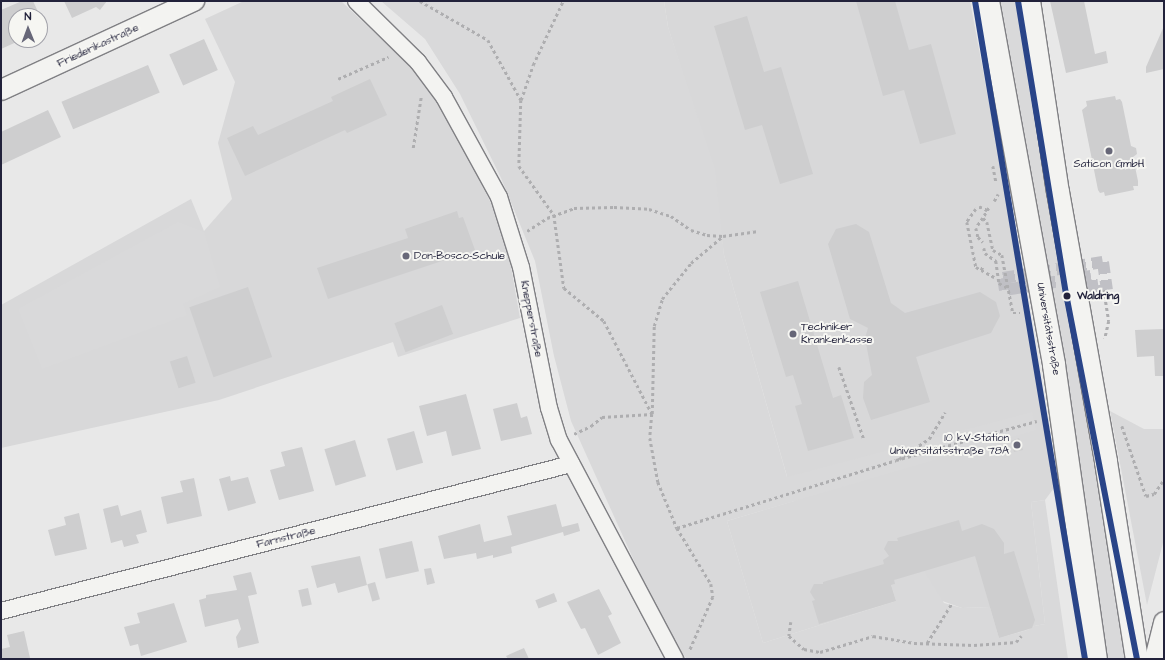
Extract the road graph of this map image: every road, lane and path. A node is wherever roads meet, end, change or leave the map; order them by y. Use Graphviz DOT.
graph roads {
  1 [pos="194,1"];
  2 [pos="356,1"];
  3 [pos="420,1"];
  4 [pos="563,1"];
  5 [pos="988,1"];
  6 [pos="1029,1"];
  7 [pos="403,46"];
  8 [pos="424,70"];
  9 [pos="338,79"];
  10 [pos="1,90"];
  11 [pos="521,100"];
  12 [pos="413,148"];
  13 [pos="993,166"];
  14 [pos="996,182"];
  15 [pos="998,194"];
  16 [pos="994,201"];
  17 [pos="554,215"];
  18 [pos="983,218"];
  19 [pos="757,231"];
  20 [pos="524,233"];
  21 [pos="723,236"];
  22 [pos="983,242"];
  23 [pos="984,248"];
  24 [pos="983,266"];
  25 [pos="981,270"];
  26 [pos="994,277"];
  27 [pos="1008,288"];
  28 [pos="1104,290"];
  29 [pos="1020,313"];
  30 [pos="1109,321"];
  31 [pos="1103,322"];
  32 [pos="1107,327"];
  33 [pos="839,367"];
  34 [pos="945,412"];
  35 [pos="652,414"];
  36 [pos="1037,421"];
  37 [pos="1122,425"];
  38 [pos="864,439"];
  39 [pos="559,440"];
  40 [pos="896,460"];
  41 [pos="571,464"];
  42 [pos="1164,479"];
  43 [pos="678,528"];
  44 [pos="952,603"];
  45 [pos="1,611"];
  46 [pos="791,622"];
  47 [pos="1164,622"];
  48 [pos="1021,636"];
  49 [pos="927,644"];
  50 [pos="681,657"];
  51 [pos="1096,659"];
  52 [pos="1137,659"];
  53 [pos="1155,659"];
  1 -- 10 [label="street, Friederikastraße"];
  2 -- 7 [label="street, Knepperstraße"];
  3 -- 11 [label="path"];
  4 -- 11 [label="path"];
  5 -- 51 [label="main road, Universitätsstraße"];
  6 -- 52 [label="main road"];
  7 -- 8 [label="street, Knepperstraße"];
  7 -- 9 [label="path"];
  8 -- 12 [label="path"];
  8 -- 39 [label="street, Knepperstraße"];
  11 -- 17 [label="path"];
  13 -- 14 [label="path"];
  15 -- 16 [label="path"];
  17 -- 20 [label="path"];
  17 -- 21 [label="path"];
  17 -- 35 [label="path"];
  18 -- 22 [label="path"];
  18 -- 25 [label="path"];
  18 -- 27 [label="path"];
  19 -- 21 [label="path"];
  21 -- 35 [label="path"];
  23 -- 27 [label="path"];
  24 -- 25 [label="path"];
  25 -- 26 [label="path"];
  27 -- 29 [label="path"];
  28 -- 30 [label="path"];
  31 -- 32 [label="path"];
  33 -- 38 [label="path"];
  34 -- 40 [label="path"];
  35 -- 39 [label="path"];
  35 -- 43 [label="path"];
  36 -- 40 [label="path"];
  37 -- 42 [label="path"];
  39 -- 41 [label="street, Knepperstraße"];
  40 -- 43 [label="path"];
  41 -- 45 [label="street, Farnstraße"];
  41 -- 50 [label="street, Knepperstraße"];
  43 -- 50 [label="path"];
  44 -- 49 [label="path"];
  46 -- 49 [label="path"];
  47 -- 53 [label="street"];
  48 -- 49 [label="path"];
}
